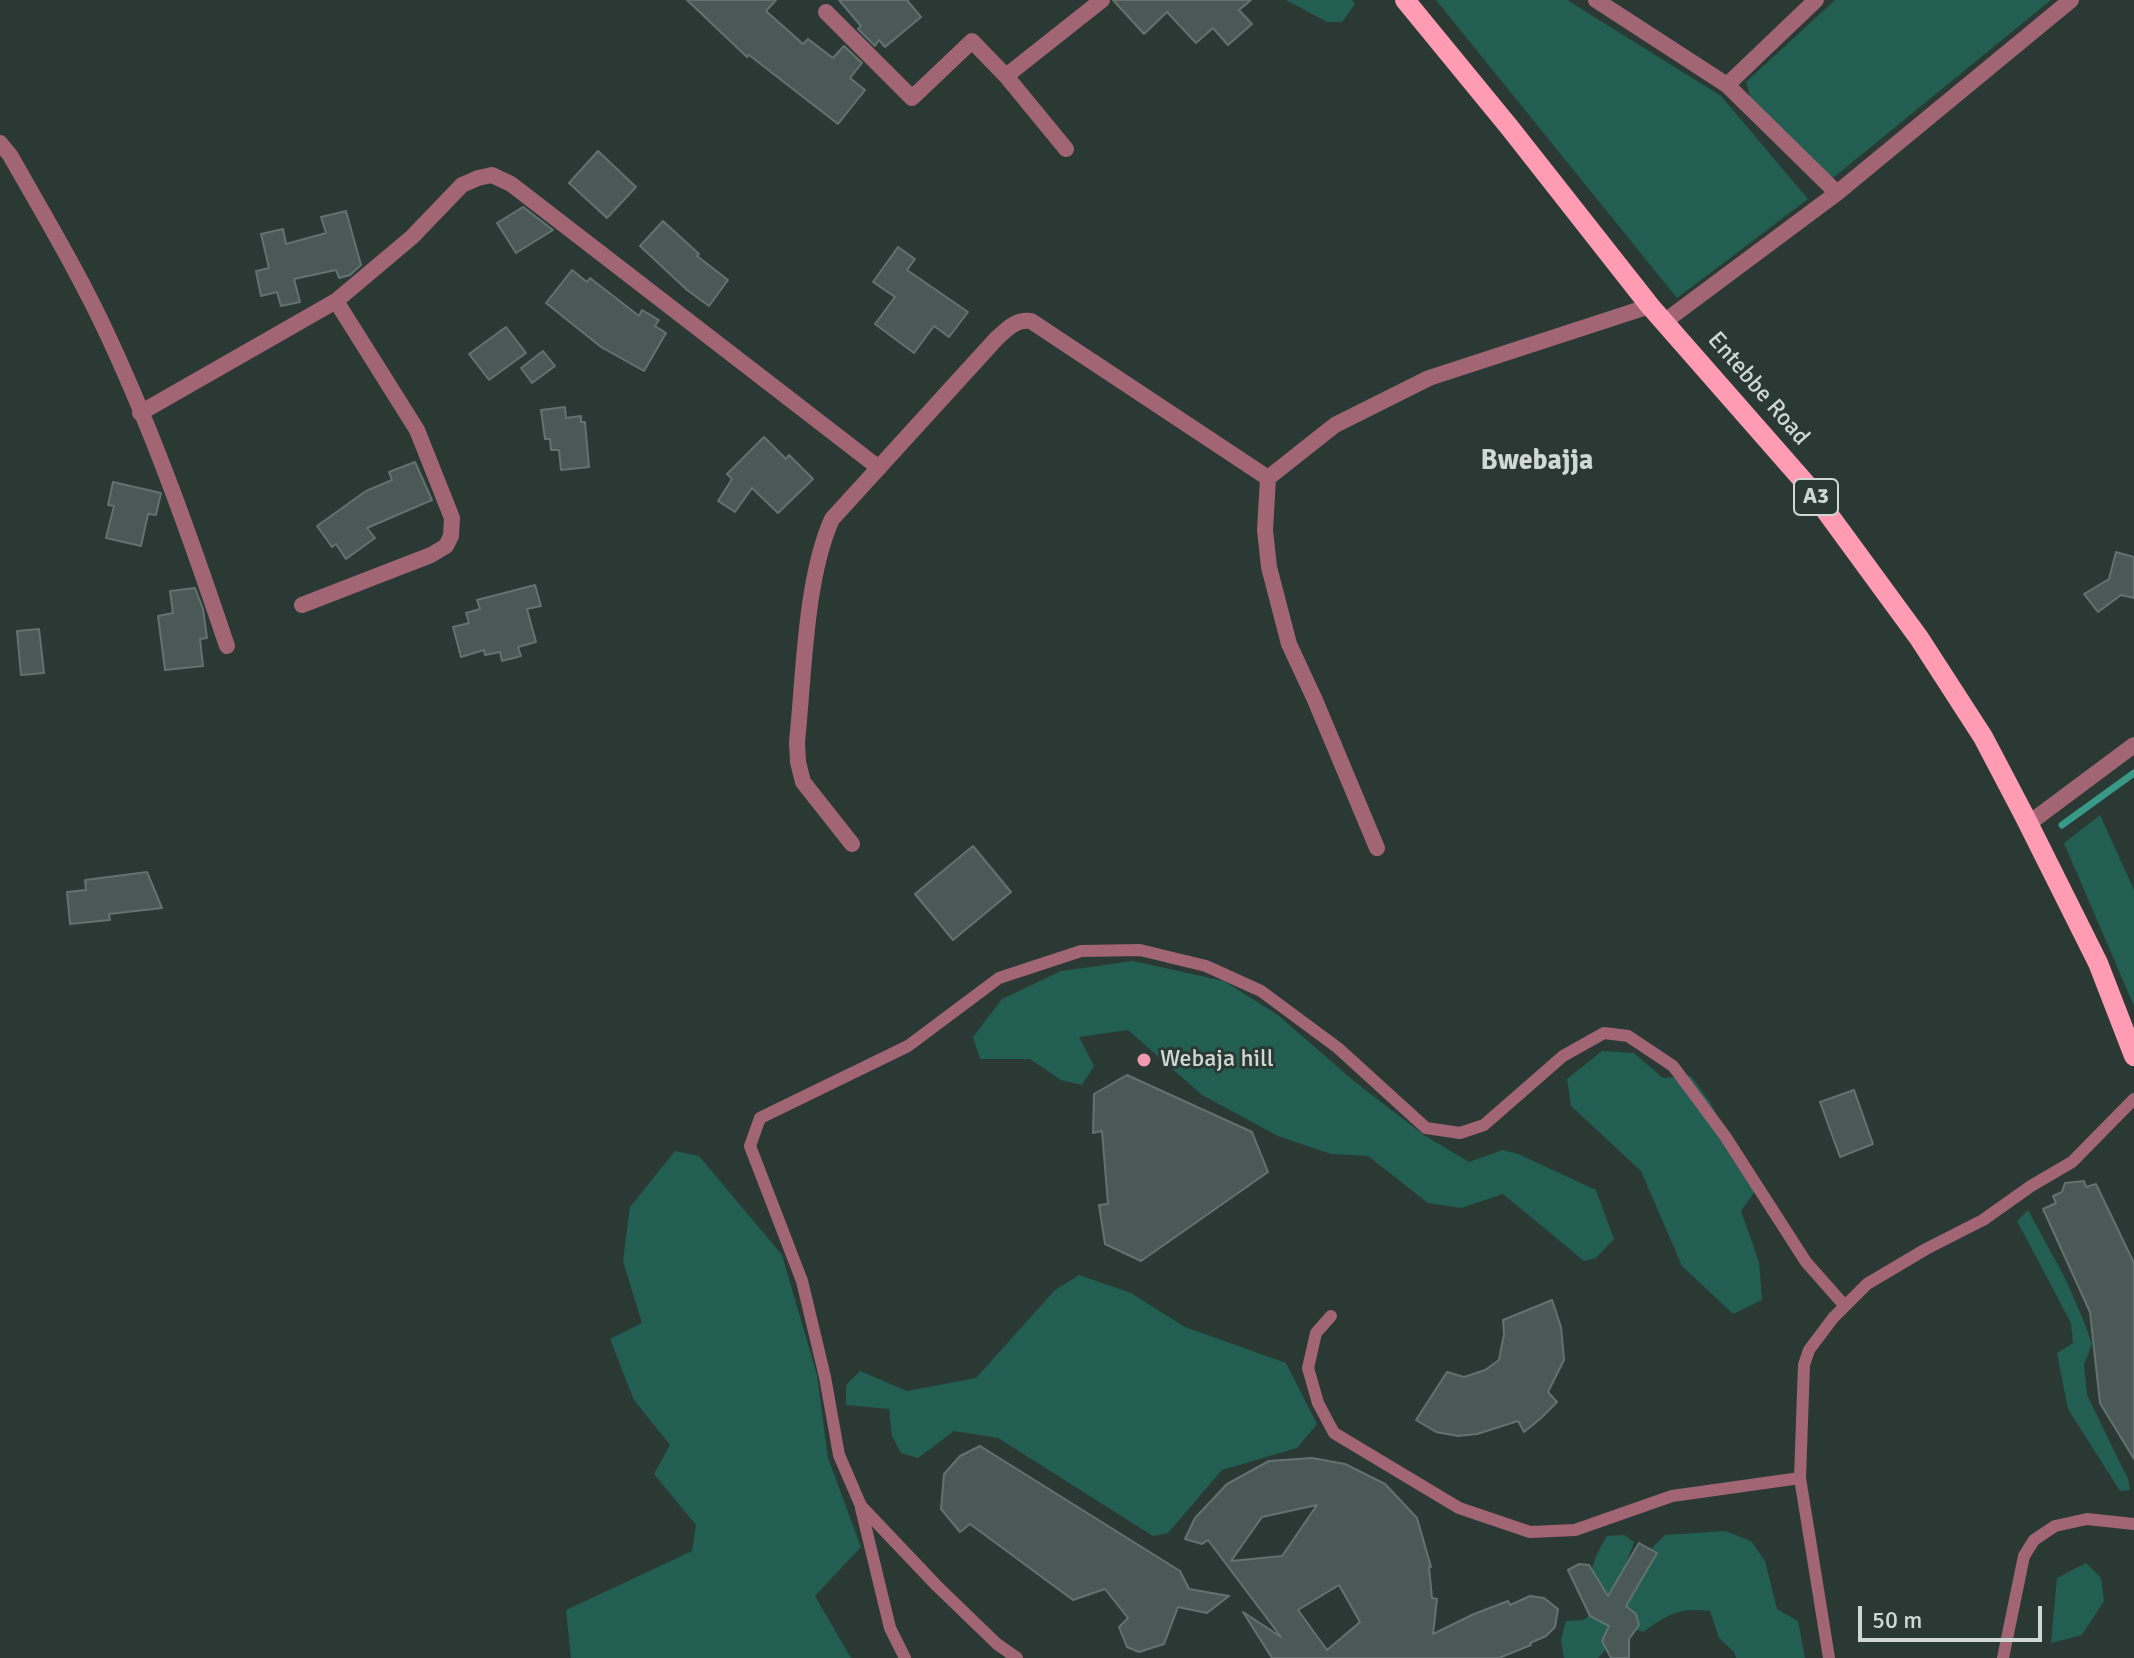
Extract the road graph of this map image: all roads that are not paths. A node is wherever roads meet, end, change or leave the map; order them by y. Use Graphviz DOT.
graph roads {
  1 [pos="1102,0"];
  2 [pos="1405,0"];
  3 [pos="1596,0"];
  4 [pos="1816,0"];
  5 [pos="2071,0"];
  6 [pos="826,12"];
  7 [pos="1006,76"];
  8 [pos="1727,85"];
  9 [pos="0,143"];
  10 [pos="1066,149"];
  11 [pos="1837,193"];
  12 [pos="336,301"];
  13 [pos="1657,314"];
  14 [pos="140,413"];
  15 [pos="879,468"];
  16 [pos="1268,478"];
  17 [pos="302,605"];
  18 [pos="227,646"];
  19 [pos="2134,745"];
  20 [pos="2028,824"];
  21 [pos="852,844"];
  22 [pos="1377,848"];
  23 [pos="2134,1056"];
  24 [pos="2134,1099"];
  25 [pos="1844,1305"];
  26 [pos="1331,1316"];
  27 [pos="1800,1478"];
  28 [pos="861,1506"];
  29 [pos="2134,1524"];
  30 [pos="905,1658"];
  31 [pos="1017,1658"];
  32 [pos="1829,1658"];
  33 [pos="2003,1658"];
  1 -- 7 [label="street"];
  2 -- 13 [label="main road, Entebbe Road / A3"];
  3 -- 8 [label="street"];
  4 -- 8 [label="street"];
  5 -- 11 [label="street"];
  6 -- 7 [label="street"];
  7 -- 10 [label="street"];
  8 -- 11 [label="street"];
  9 -- 14 [label="street"];
  11 -- 13 [label="street"];
  12 -- 14 [label="street"];
  12 -- 15 [label="street"];
  12 -- 17 [label="street"];
  13 -- 16 [label="street"];
  13 -- 20 [label="main road, Entebbe Road / A3"];
  14 -- 18 [label="street"];
  15 -- 16 [label="street"];
  15 -- 21 [label="street"];
  16 -- 22 [label="street"];
  19 -- 20 [label="street"];
  20 -- 23 [label="main road, Entebbe Road / A3"];
  24 -- 25 [label="lane"];
  25 -- 27 [label="lane"];
  25 -- 28 [label="lane"];
  26 -- 27 [label="lane"];
  27 -- 32 [label="lane"];
  28 -- 30 [label="lane"];
  28 -- 31 [label="lane"];
  29 -- 33 [label="lane"];
}
